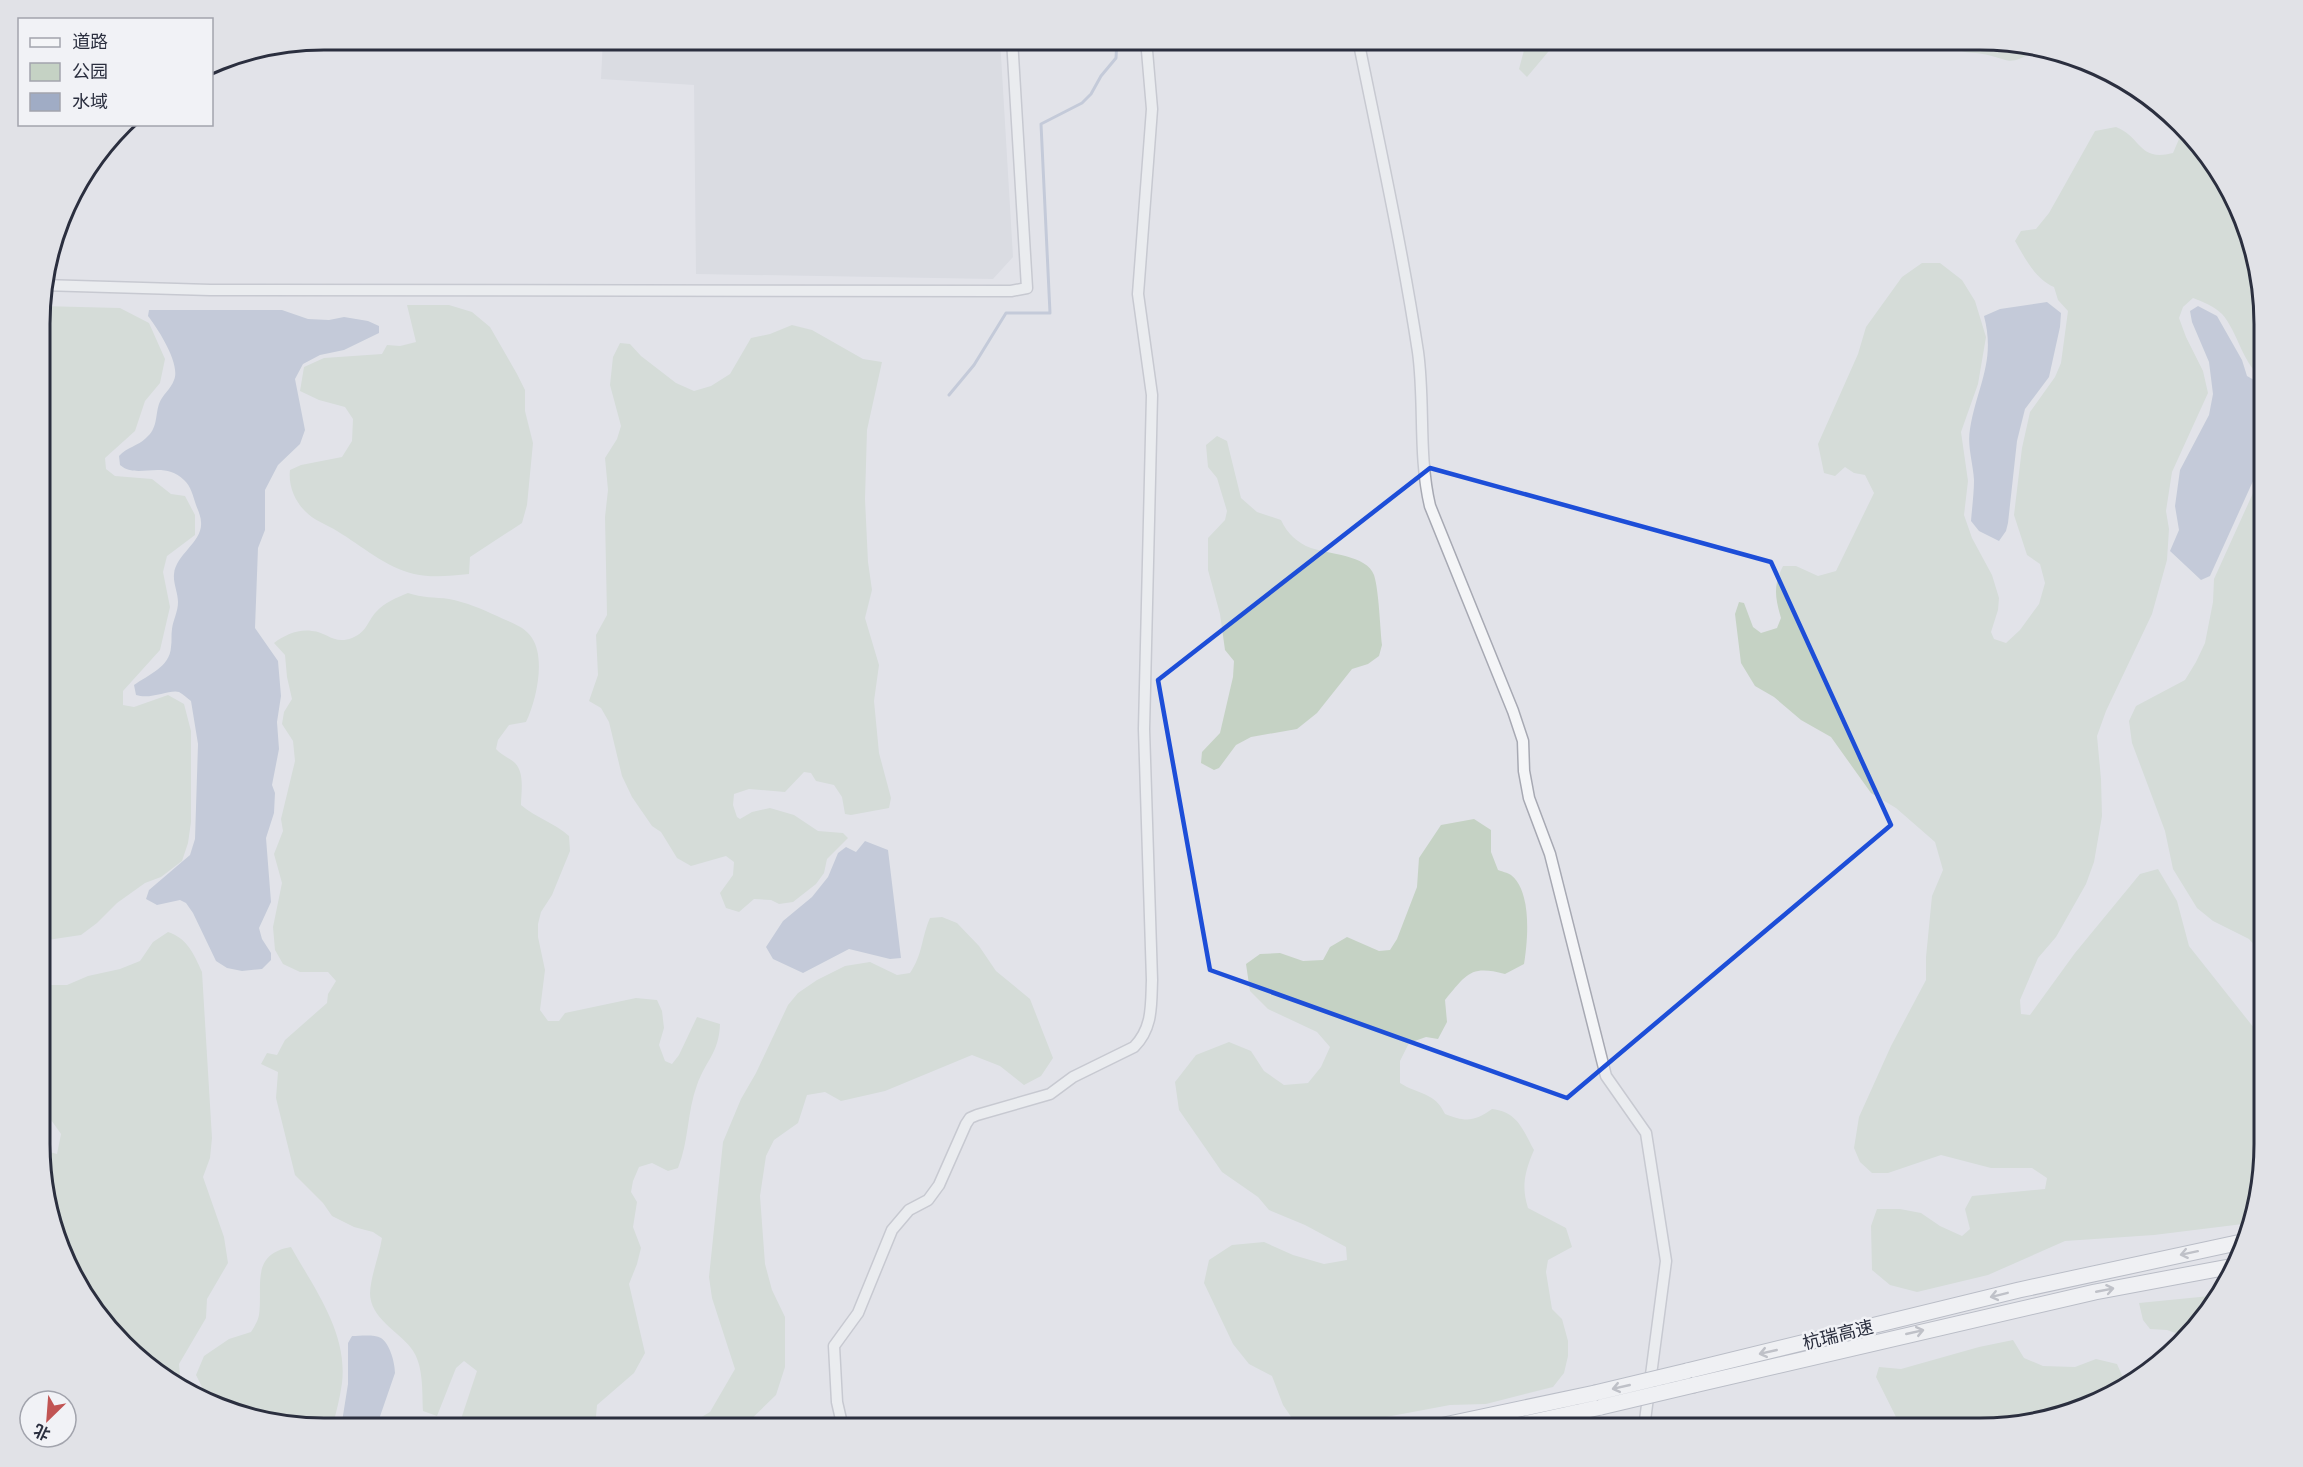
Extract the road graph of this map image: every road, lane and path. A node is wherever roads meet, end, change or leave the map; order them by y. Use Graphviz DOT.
graph roads {
  1 [pos="1013,50"];
  2 [pos="1147,50"];
  3 [pos="1360,50"];
  4 [pos="52,285"];
  5 [pos="2235,1243"];
  6 [pos="2223,1268"];
  7 [pos="1691,1378"];
  8 [pos="1598,1400"];
  9 [pos="841,1418"];
  10 [pos="1490,1418"];
  11 [pos="1539,1418"];
  12 [pos="1645,1418"];
  1 -- 4 [label="street"];
  2 -- 9 [label="street"];
  3 -- 12 [label="street"];
  5 -- 7 [label="highway, 杭瑞高速, one-way"];
  7 -- 6 [label="highway, 杭瑞高速, one-way"];
  7 -- 8 [label="highway, 杭瑞高速, bridge"];
  8 -- 10 [label="highway, 杭瑞高速"];
  8 -- 11 [label="highway, 杭瑞高速"];
}
